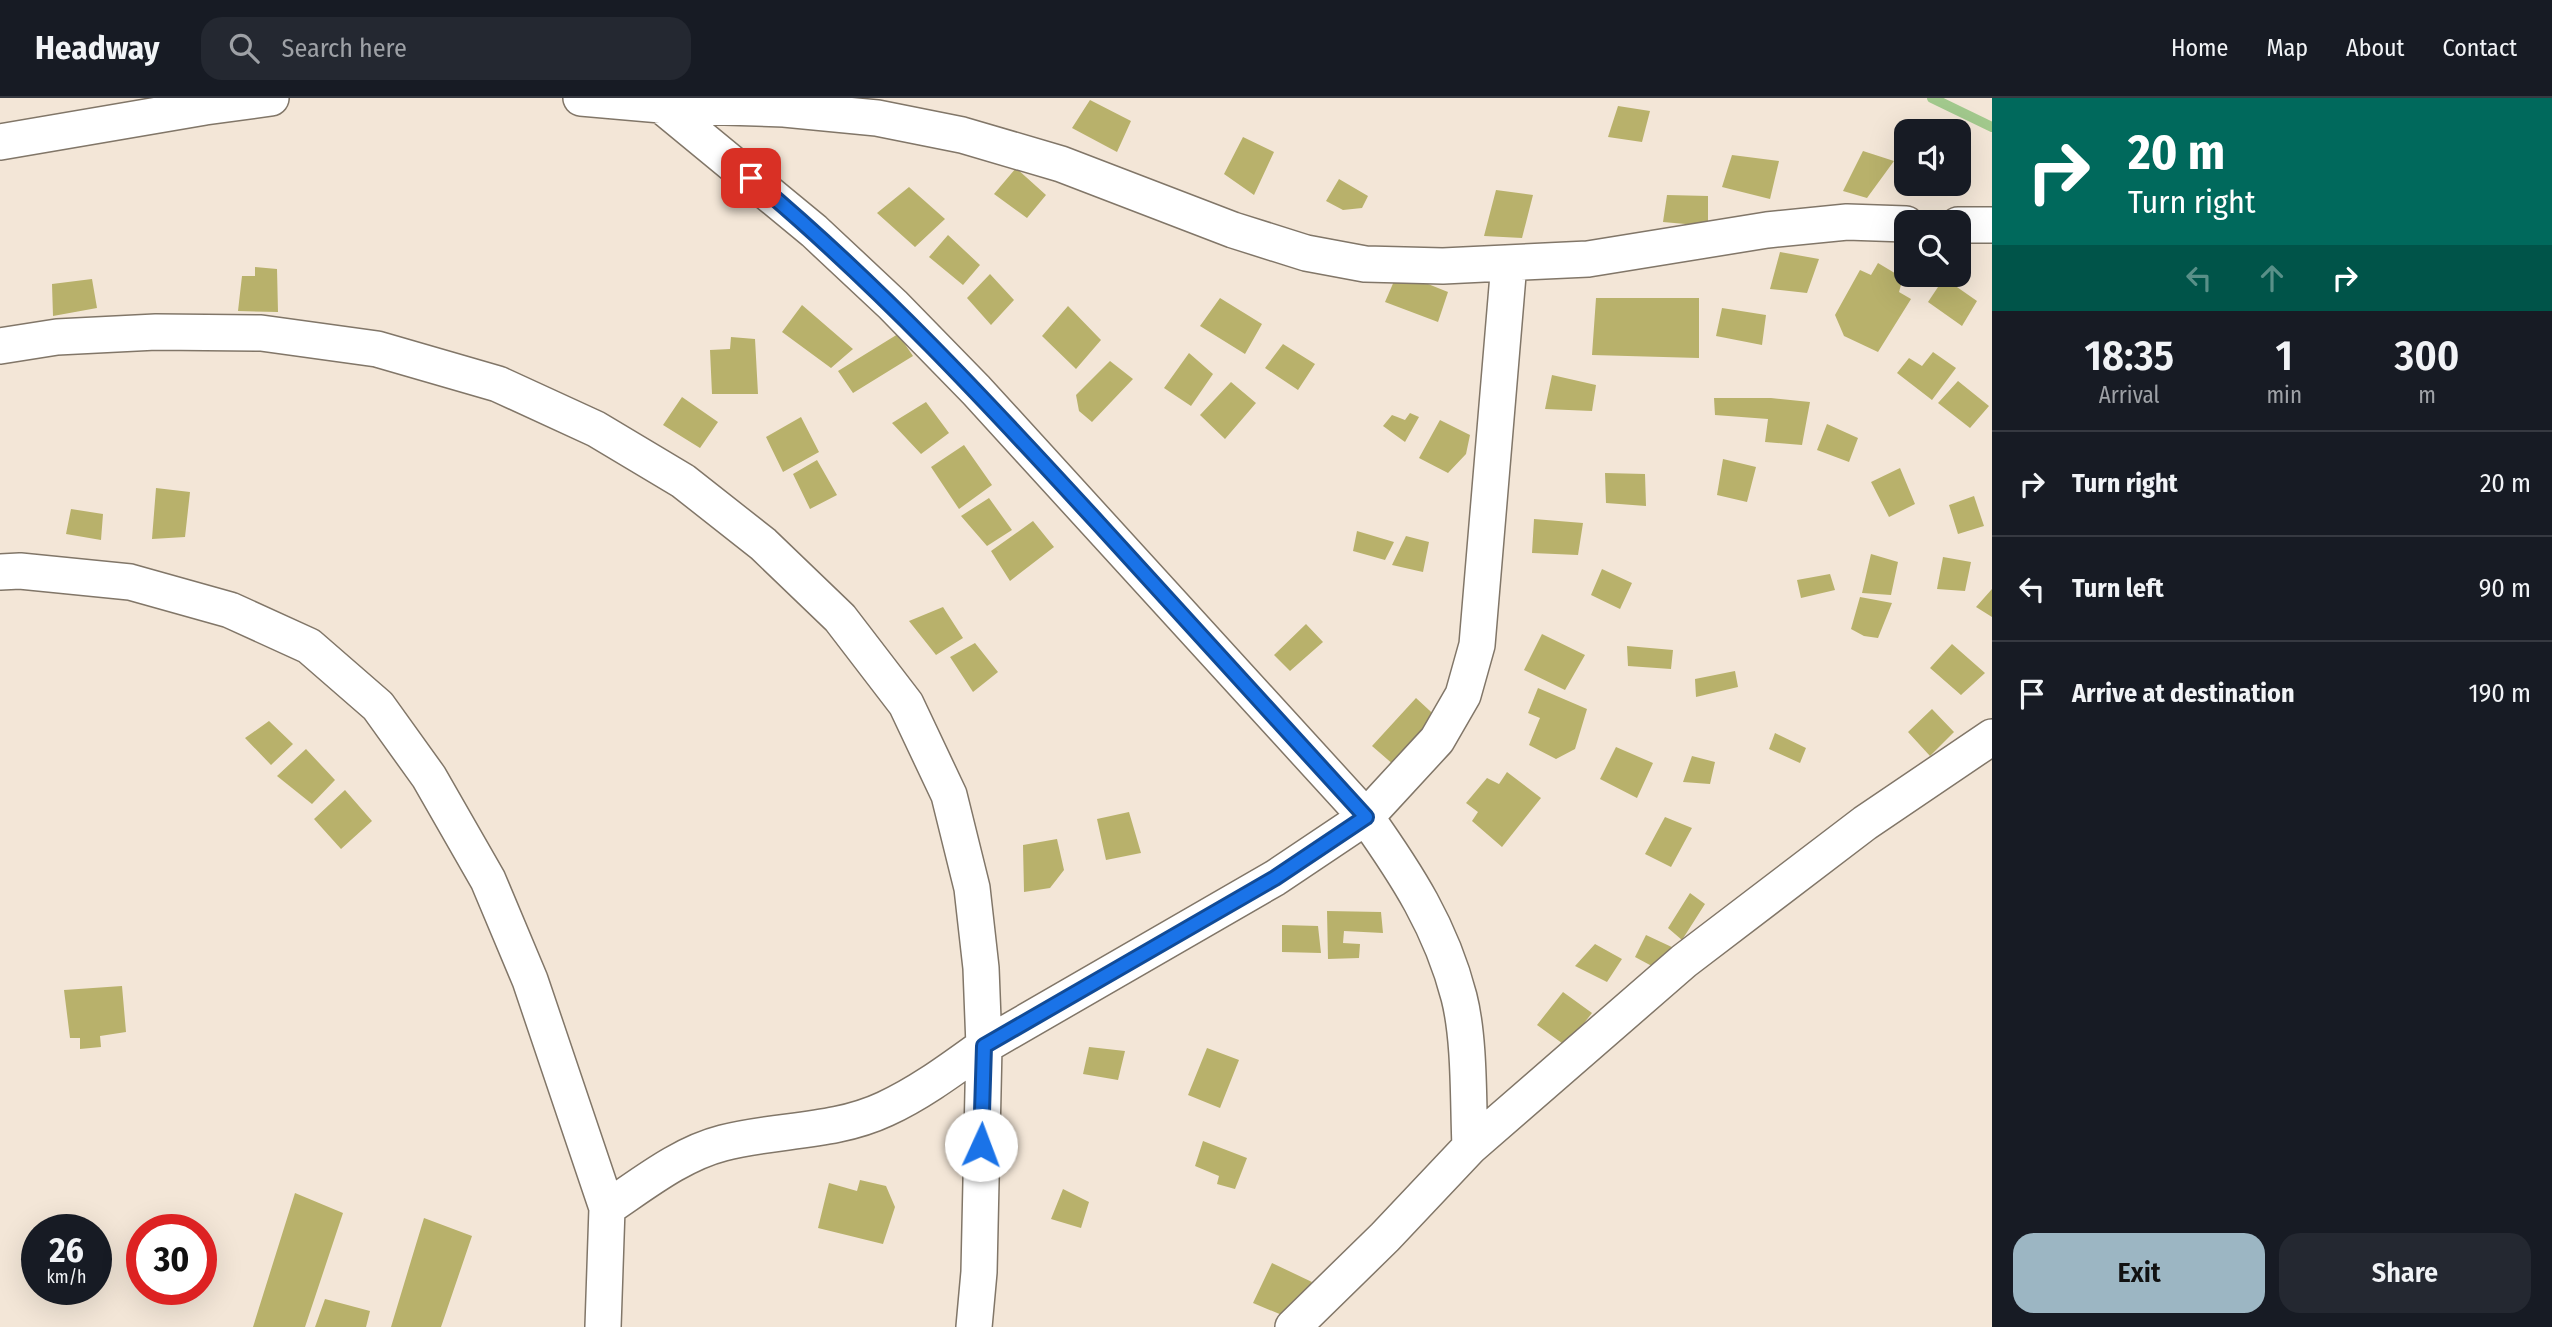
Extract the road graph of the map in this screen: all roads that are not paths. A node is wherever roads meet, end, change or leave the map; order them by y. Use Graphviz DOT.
graph roads {
  1 [pos="271,98"];
  2 [pos="581,98"];
  3 [pos="662,105"];
  4 [pos="0,142"];
  5 [pos="1894,224"];
  6 [pos="1971,225"];
  7 [pos="1992,225"];
  8 [pos="1509,263"];
  9 [pos="0,346"];
  10 [pos="0,572"];
  11 [pos="1992,737"];
  12 [pos="1366,817"];
  13 [pos="984,1046"];
  14 [pos="1470,1147"];
  15 [pos="607,1208"];
  16 [pos="603,1327"];
  17 [pos="974,1327"];
  18 [pos="1293,1327"];
  1 -- 4 [label="street"];
  2 -- 3 [label="street"];
  3 -- 8 [label="street"];
  3 -- 12 [label="street"];
  5 -- 8 [label="street"];
  6 -- 7 [label="street"];
  8 -- 12 [label="street"];
  9 -- 13 [label="street"];
  10 -- 15 [label="street"];
  11 -- 14 [label="street"];
  12 -- 13 [label="street"];
  12 -- 14 [label="street"];
  13 -- 15 [label="street"];
  13 -- 17 [label="street"];
  14 -- 18 [label="street"];
  15 -- 16 [label="street"];
}
